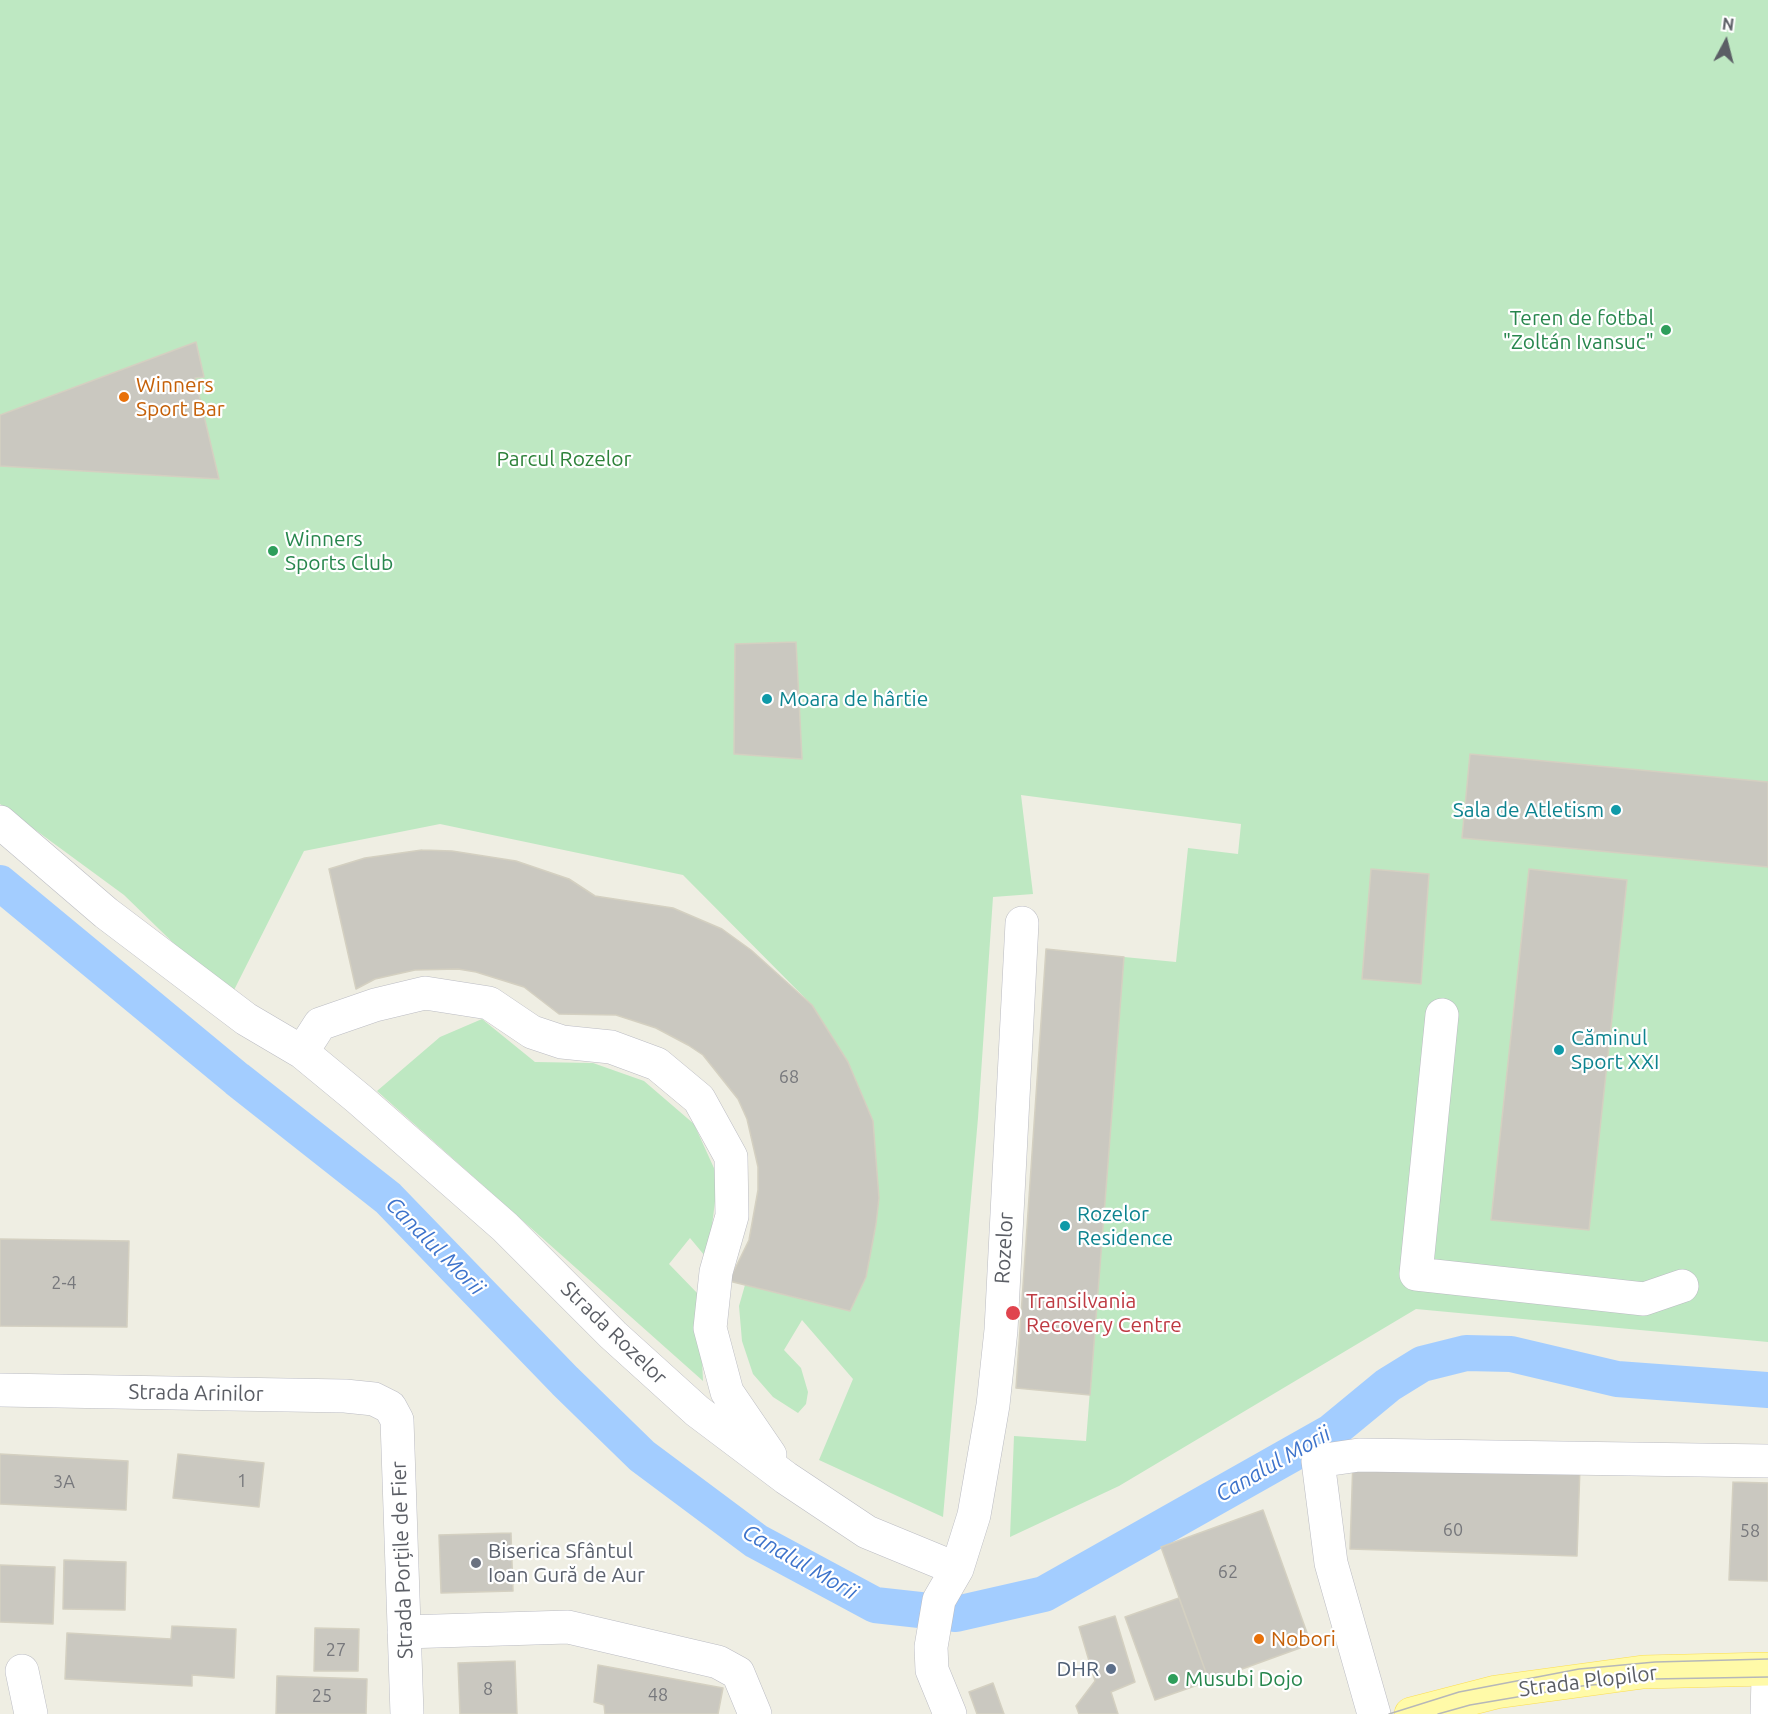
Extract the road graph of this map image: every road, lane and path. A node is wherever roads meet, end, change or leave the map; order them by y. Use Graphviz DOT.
graph roads {
  1 [pos="0,822"];
  2 [pos="1022,923"];
  3 [pos="1442,1015"];
  4 [pos="302,1052"];
  5 [pos="1683,1286"];
  6 [pos="0,1390"];
  7 [pos="390,1407"];
  8 [pos="1768,1461"];
  9 [pos="786,1479"];
  10 [pos="957,1569"];
  11 [pos="404,1632"];
  12 [pos="1768,1669"];
  13 [pos="22,1671"];
  14 [pos="1768,1679"];
  15 [pos="31,1714"];
  16 [pos="407,1714"];
  17 [pos="756,1714"];
  18 [pos="950,1714"];
  19 [pos="1374,1714"];
  20 [pos="1411,1714"];
  21 [pos="1767,1714"];
  1 -- 4 [label="street, Strada Rozelor"];
  2 -- 10 [label="street, Rozelor"];
  3 -- 5 [label="street"];
  4 -- 9 [label="street, Strada Rozelor"];
  4 -- 9 [label="street"];
  6 -- 7 [label="street, Strada Arinilor"];
  7 -- 11 [label="street, Strada Porțile de Fier"];
  8 -- 19 [label="street"];
  9 -- 10 [label="street, Strada Rozelor"];
  10 -- 18 [label="street, Rozelor"];
  11 -- 16 [label="street, Strada Porțile de Fier"];
  11 -- 17 [label="street"];
  12 -- 20 [label="main road, Strada Plopilor"];
  13 -- 15 [label="street"];
  14 -- 21 [label="street"];
}
